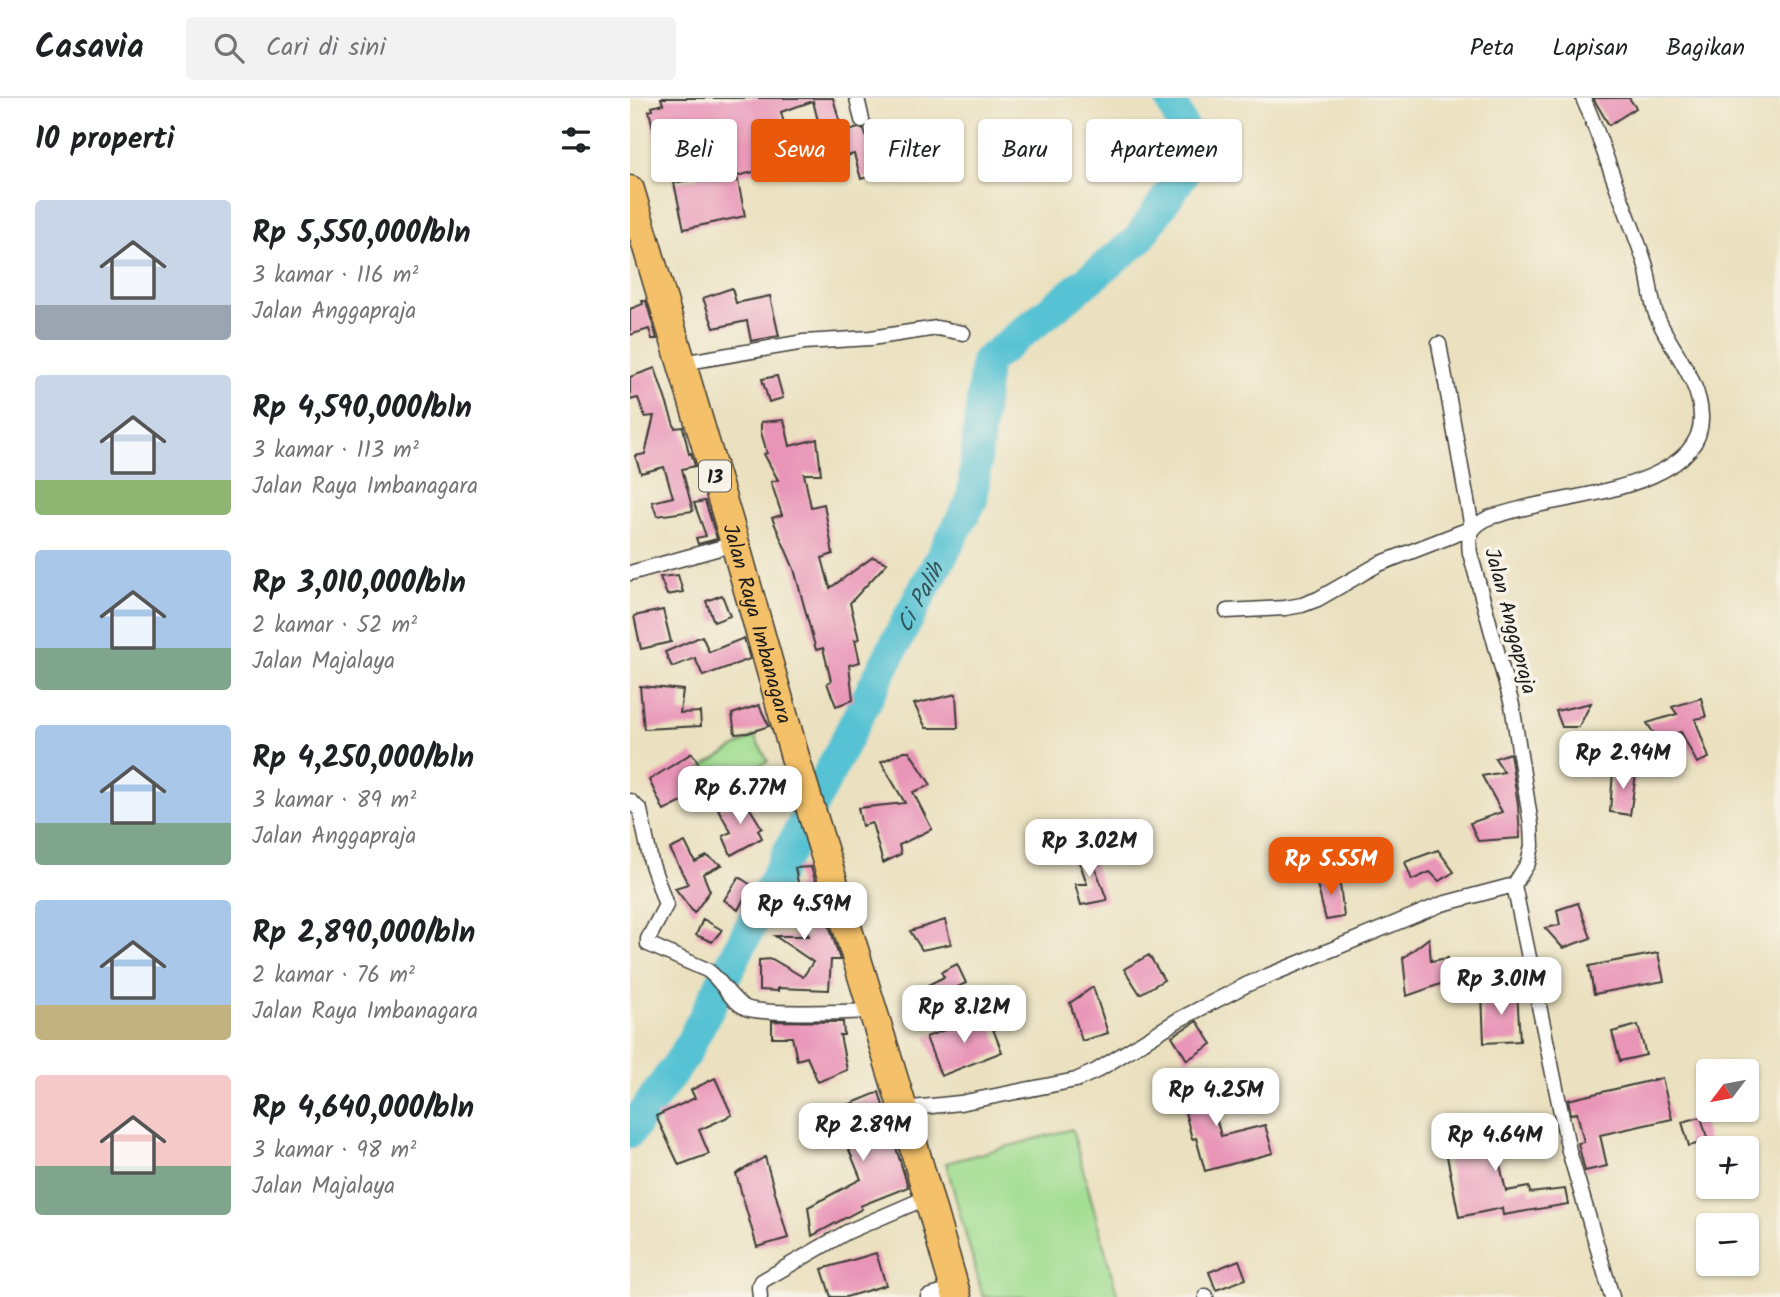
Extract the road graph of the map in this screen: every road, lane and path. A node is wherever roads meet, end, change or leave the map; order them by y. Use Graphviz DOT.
graph roads {
  1 [pos="857,98"];
  2 [pos="1583,98"];
  3 [pos="862,120"];
  4 [pos="630,190"];
  5 [pos="963,333"];
  6 [pos="1439,344"];
  7 [pos="682,363"];
  8 [pos="1472,528"];
  9 [pos="734,544"];
  10 [pos="630,573"];
  11 [pos="1227,611"];
  12 [pos="630,801"];
  13 [pos="1514,885"];
  14 [pos="873,1011"];
  15 [pos="903,1110"];
  16 [pos="928,1197"];
  17 [pos="956,1293"];
  18 [pos="760,1297"];
  19 [pos="928,1297"];
  20 [pos="1612,1297"];
  1 -- 3 [label="street"];
  2 -- 8 [label="street, Jalan Anggapraja"];
  4 -- 7 [label="highway, Jalan Raya Imbanagara / 13"];
  5 -- 7 [label="street"];
  6 -- 8 [label="street"];
  7 -- 9 [label="highway, Jalan Raya Imbanagara / 13"];
  8 -- 11 [label="street"];
  8 -- 13 [label="street, Jalan Anggapraja"];
  9 -- 10 [label="street"];
  9 -- 14 [label="highway, Jalan Raya Imbanagara / 13"];
  12 -- 14 [label="street"];
  13 -- 15 [label="street"];
  13 -- 20 [label="street"];
  14 -- 15 [label="highway, Jalan Raya Imbanagara / 13"];
  15 -- 16 [label="highway, Jalan Raya Imbanagara / 13"];
  16 -- 17 [label="highway, Jalan Raya Imbanagara / 13"];
  16 -- 18 [label="street"];
  17 -- 19 [label="street"];
}
